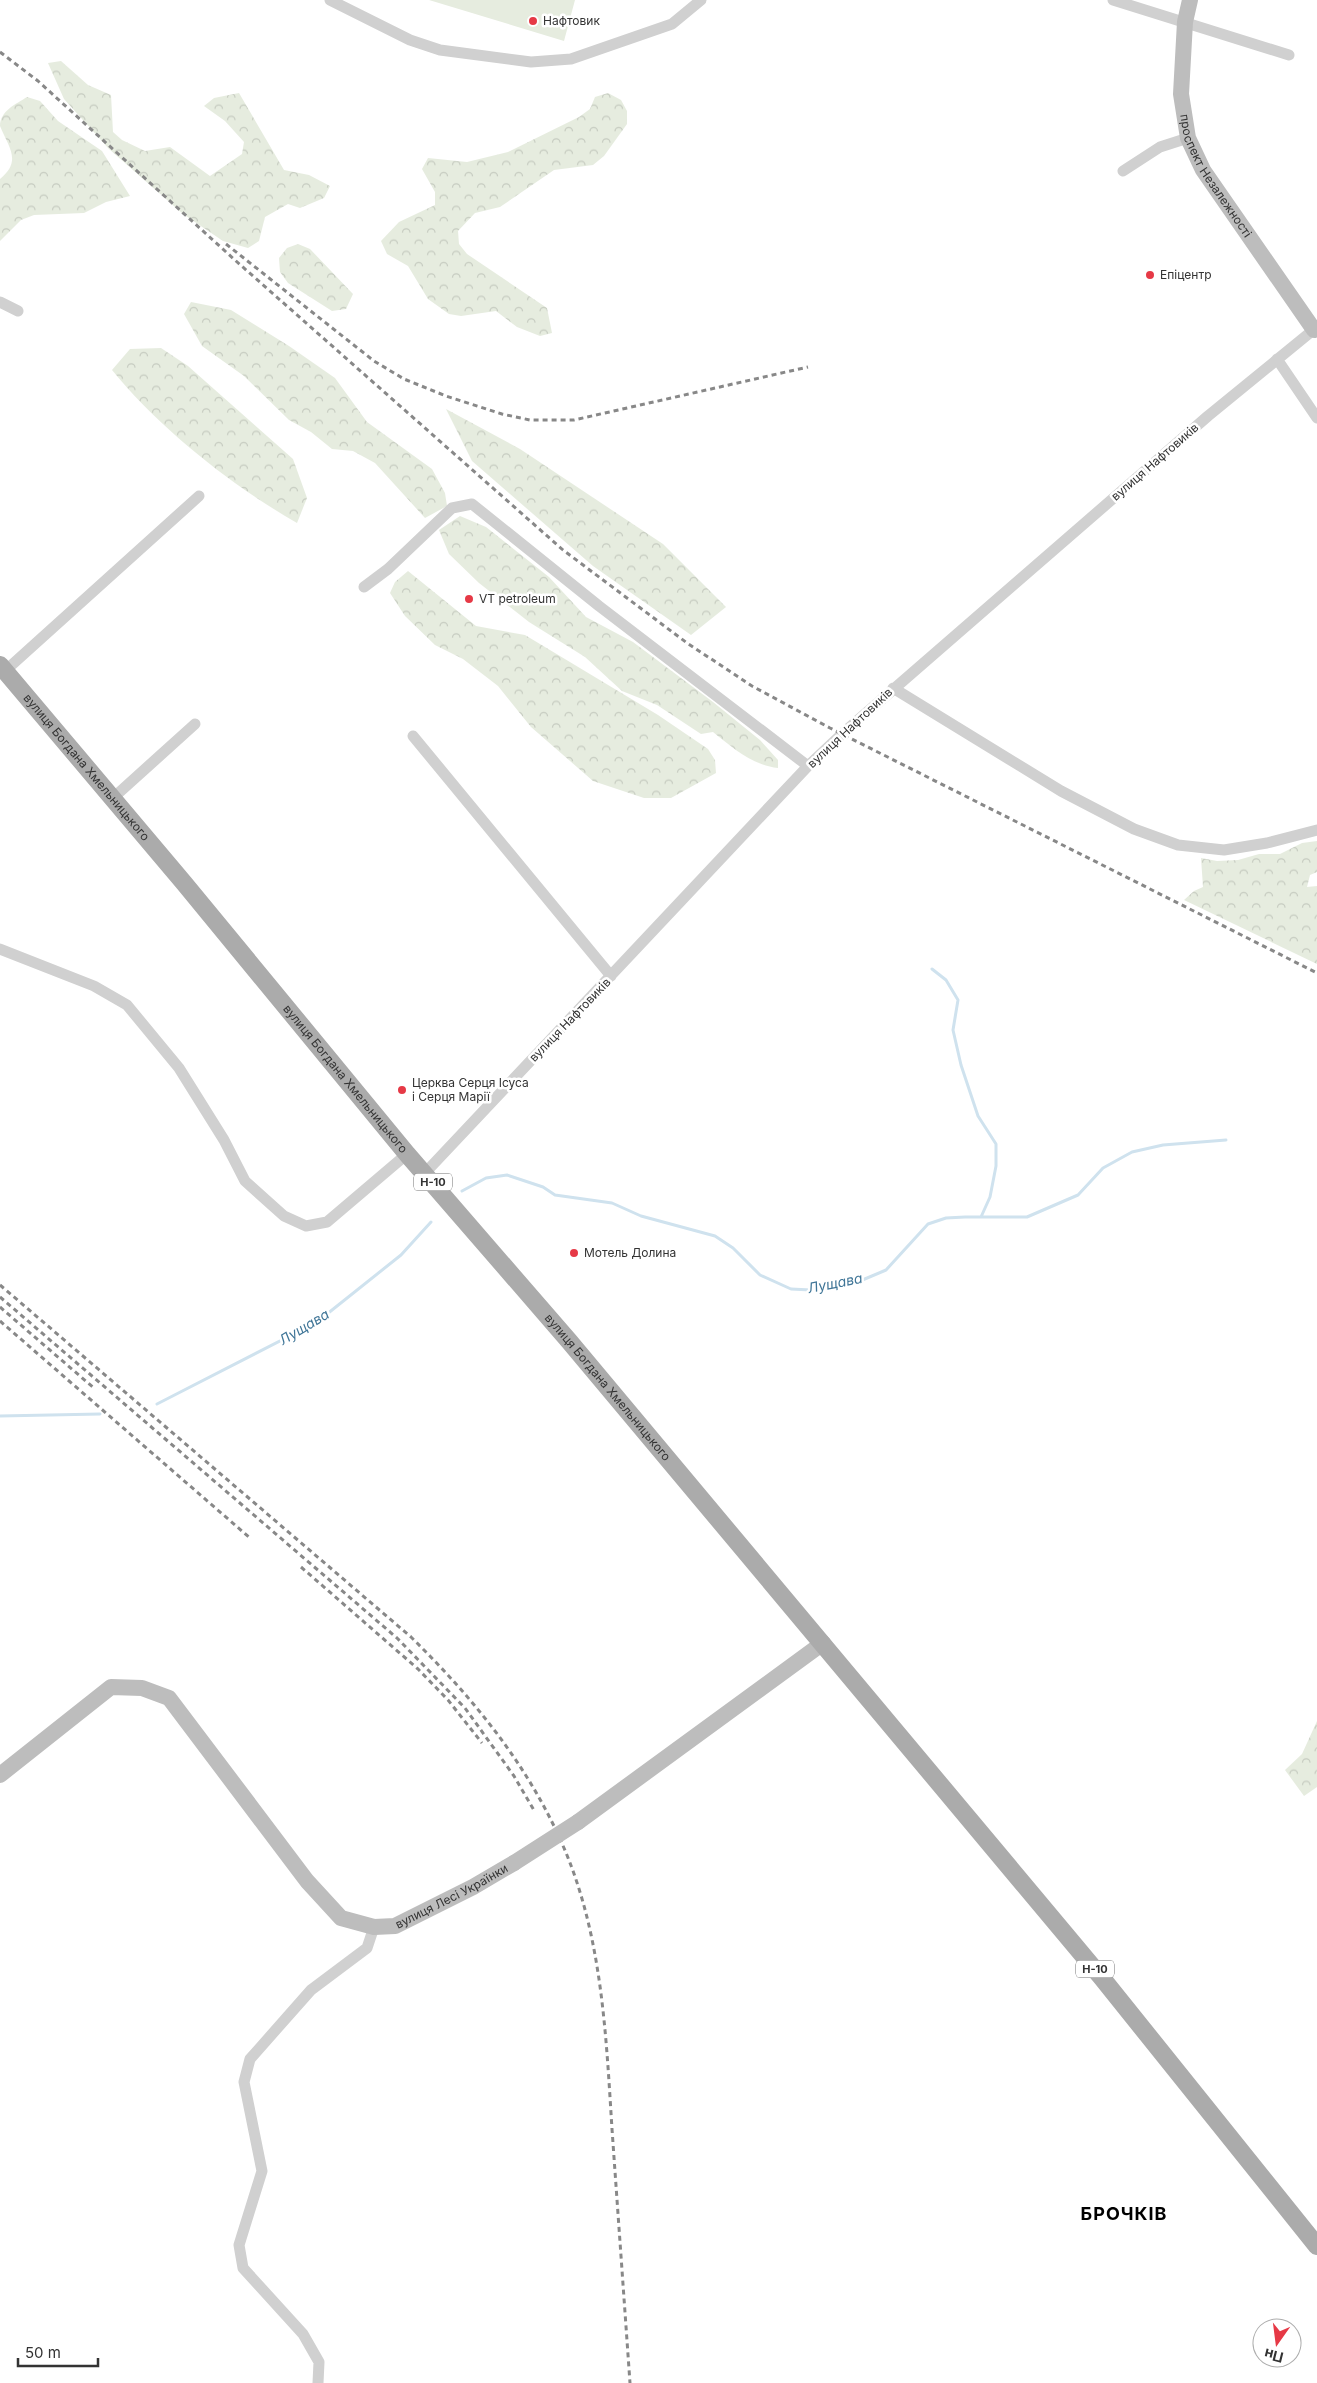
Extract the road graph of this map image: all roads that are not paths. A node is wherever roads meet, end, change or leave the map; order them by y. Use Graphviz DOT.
graph roads {
  1 [pos="330,0"];
  2 [pos="700,0"];
  3 [pos="1113,0"];
  4 [pos="1190,0"];
  5 [pos="1184,22"];
  6 [pos="1289,55"];
  7 [pos="1188,138"];
  8 [pos="1123,171"];
  9 [pos="0,302"];
  10 [pos="18,312"];
  11 [pos="1315,329"];
  12 [pos="1277,359"];
  13 [pos="1317,418"];
  14 [pos="199,496"];
  15 [pos="364,587"];
  16 [pos="2,668"];
  17 [pos="893,688"];
  18 [pos="195,724"];
  19 [pos="413,736"];
  20 [pos="808,766"];
  21 [pos="113,798"];
  22 [pos="1317,830"];
  23 [pos="0,949"];
  24 [pos="611,976"];
  25 [pos="406,1154"];
  26 [pos="425,1172"];
  27 [pos="823,1643"];
  28 [pos="0,1775"];
  29 [pos="374,1927"];
  30 [pos="1317,2246"];
  31 [pos="318,2383"];
  1 -- 2 [label="street"];
  3 -- 5 [label="street"];
  4 -- 5 [label="street, проспект Незалежності"];
  5 -- 6 [label="street"];
  5 -- 7 [label="street, проспект Незалежності"];
  7 -- 8 [label="street"];
  7 -- 11 [label="street, проспект Незалежності"];
  9 -- 10 [label="street"];
  11 -- 12 [label="street, вулиця Нафтовиків"];
  12 -- 13 [label="street"];
  12 -- 17 [label="street, вулиця Нафтовиків"];
  14 -- 16 [label="street"];
  15 -- 20 [label="street"];
  16 -- 21 [label="main road, вулиця Богдана Хмельницького / Н-10"];
  17 -- 20 [label="street, вулиця Нафтовиків"];
  17 -- 22 [label="street"];
  18 -- 21 [label="street"];
  19 -- 24 [label="street"];
  20 -- 24 [label="street, вулиця Нафтовиків"];
  21 -- 25 [label="main road, вулиця Богдана Хмельницького / Н-10"];
  23 -- 25 [label="street"];
  24 -- 26 [label="street, вулиця Нафтовиків"];
  25 -- 26 [label="main road, вулиця Богдана Хмельницького / Н-10"];
  26 -- 27 [label="main road, вулиця Богдана Хмельницького / Н-10"];
  27 -- 29 [label="street, вулиця Лесі Українки, bridge"];
  27 -- 30 [label="main road, вулиця Богдана Хмельницького / Н-10"];
  28 -- 29 [label="street, вулиця Лесі Українки"];
  29 -- 31 [label="street"];
}
